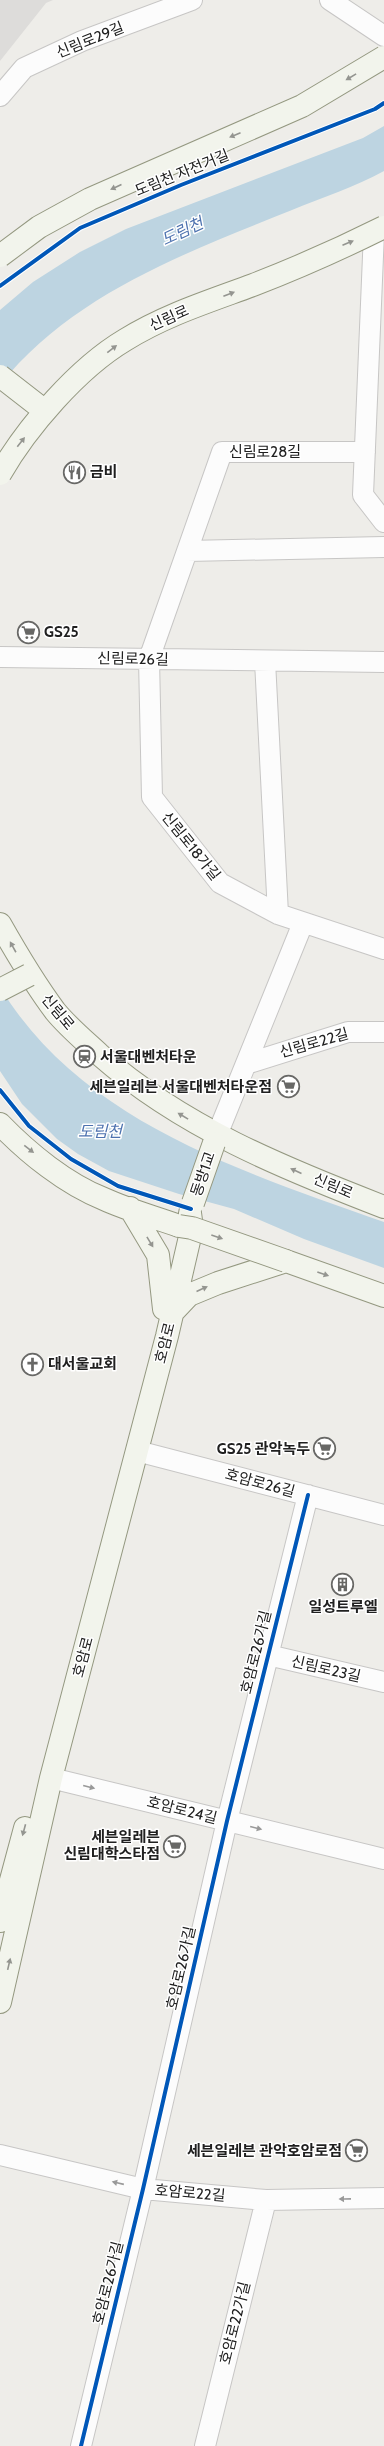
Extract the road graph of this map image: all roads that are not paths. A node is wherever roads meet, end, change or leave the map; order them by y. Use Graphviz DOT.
graph roads {
  1 [pos="192,0"];
  2 [pos="330,0"];
  3 [pos="384,36"];
  4 [pos="384,57"];
  5 [pos="0,96"];
  6 [pos="379,230"];
  7 [pos="0,256"];
  8 [pos="0,376"];
  9 [pos="45,411"];
  10 [pos="365,452"];
  11 [pos="0,474"];
  12 [pos="384,522"];
  13 [pos="384,547"];
  14 [pos="187,551"];
  15 [pos="0,657"];
  16 [pos="149,659"];
  17 [pos="265,661"];
  18 [pos="384,662"];
  19 [pos="278,914"];
  20 [pos="303,923"];
  21 [pos="0,924"];
  22 [pos="384,949"];
  23 [pos="29,975"];
  24 [pos="0,990"];
  25 [pos="384,1032"];
  26 [pos="246,1064"];
  27 [pos="0,1124"];
  28 [pos="215,1139"];
  29 [pos="384,1207"];
  30 [pos="130,1208"];
  31 [pos="189,1218"];
  32 [pos="286,1261"];
  33 [pos="384,1296"];
  34 [pos="168,1311"];
  35 [pos="137,1451"];
  36 [pos="308,1495"];
  37 [pos="384,1515"];
  38 [pos="268,1655"];
  39 [pos="384,1682"];
  40 [pos="51,1778"];
  41 [pos="227,1821"];
  42 [pos="384,1859"];
  43 [pos="0,1921"];
  44 [pos="0,2002"];
  45 [pos="0,2155"];
  46 [pos="143,2189"];
  47 [pos="384,2198"];
  48 [pos="266,2200"];
  49 [pos="81,2446"];
  50 [pos="205,2446"];
  1 -- 5 [label="street, 신림로29길"];
  2 -- 3 [label="street"];
  4 -- 7 [label="main road, one-way, bridge"];
  9 -- 6 [label="main road, 신림로, one-way, bridge"];
  6 -- 10 [label="street"];
  8 -- 9 [label="main road, bridge"];
  11 -- 9 [label="main road, 신림로, one-way, bridge"];
  10 -- 12 [label="street"];
  10 -- 14 [label="street, 신림로28길"];
  13 -- 14 [label="street"];
  14 -- 16 [label="street, 신림로28길"];
  15 -- 16 [label="street, 신림로26길"];
  16 -- 17 [label="street, 신림로26길"];
  16 -- 19 [label="street, 신림로18가길"];
  17 -- 18 [label="street, 신림로26길"];
  17 -- 19 [label="street"];
  19 -- 20 [label="street, 신림로18가길"];
  20 -- 22 [label="street, 신림로18가길"];
  20 -- 26 [label="street"];
  23 -- 21 [label="main road, 신림로, one-way"];
  23 -- 24 [label="main road, bridge"];
  28 -- 23 [label="main road, 신림로, one-way"];
  25 -- 26 [label="street, 신림로22길"];
  26 -- 28 [label="street"];
  27 -- 30 [label="main road, one-way"];
  29 -- 28 [label="main road, 신림로, one-way"];
  28 -- 31 [label="main road, 동방1교, bridge"];
  30 -- 31 [label="main road"];
  30 -- 34 [label="main road, one-way"];
  31 -- 32 [label="main road, one-way, bridge"];
  31 -- 34 [label="main road, 동방1교"];
  32 -- 33 [label="main road, one-way"];
  34 -- 32 [label="main road, one-way"];
  34 -- 35 [label="main road, 호암로"];
  34 -- 43 [label="main road, one-way"];
  35 -- 36 [label="street, 호암로26길"];
  35 -- 40 [label="main road, 호암로"];
  36 -- 37 [label="street, 호암로26길"];
  36 -- 38 [label="street, 호암로26가길"];
  38 -- 39 [label="street, 신림로23길"];
  38 -- 41 [label="street, 호암로26가길"];
  40 -- 41 [label="street, 호암로24길, one-way"];
  44 -- 40 [label="main road, 호암로, one-way"];
  41 -- 42 [label="street, 호암로24길, one-way"];
  41 -- 46 [label="street, 호암로26가길"];
  46 -- 45 [label="street, 호암로22길, one-way"];
  46 -- 48 [label="street, 호암로22길"];
  46 -- 49 [label="street, 호암로26가길"];
  47 -- 48 [label="street, 호암로22길, one-way"];
  48 -- 50 [label="street, 호암로22가길"];
}
